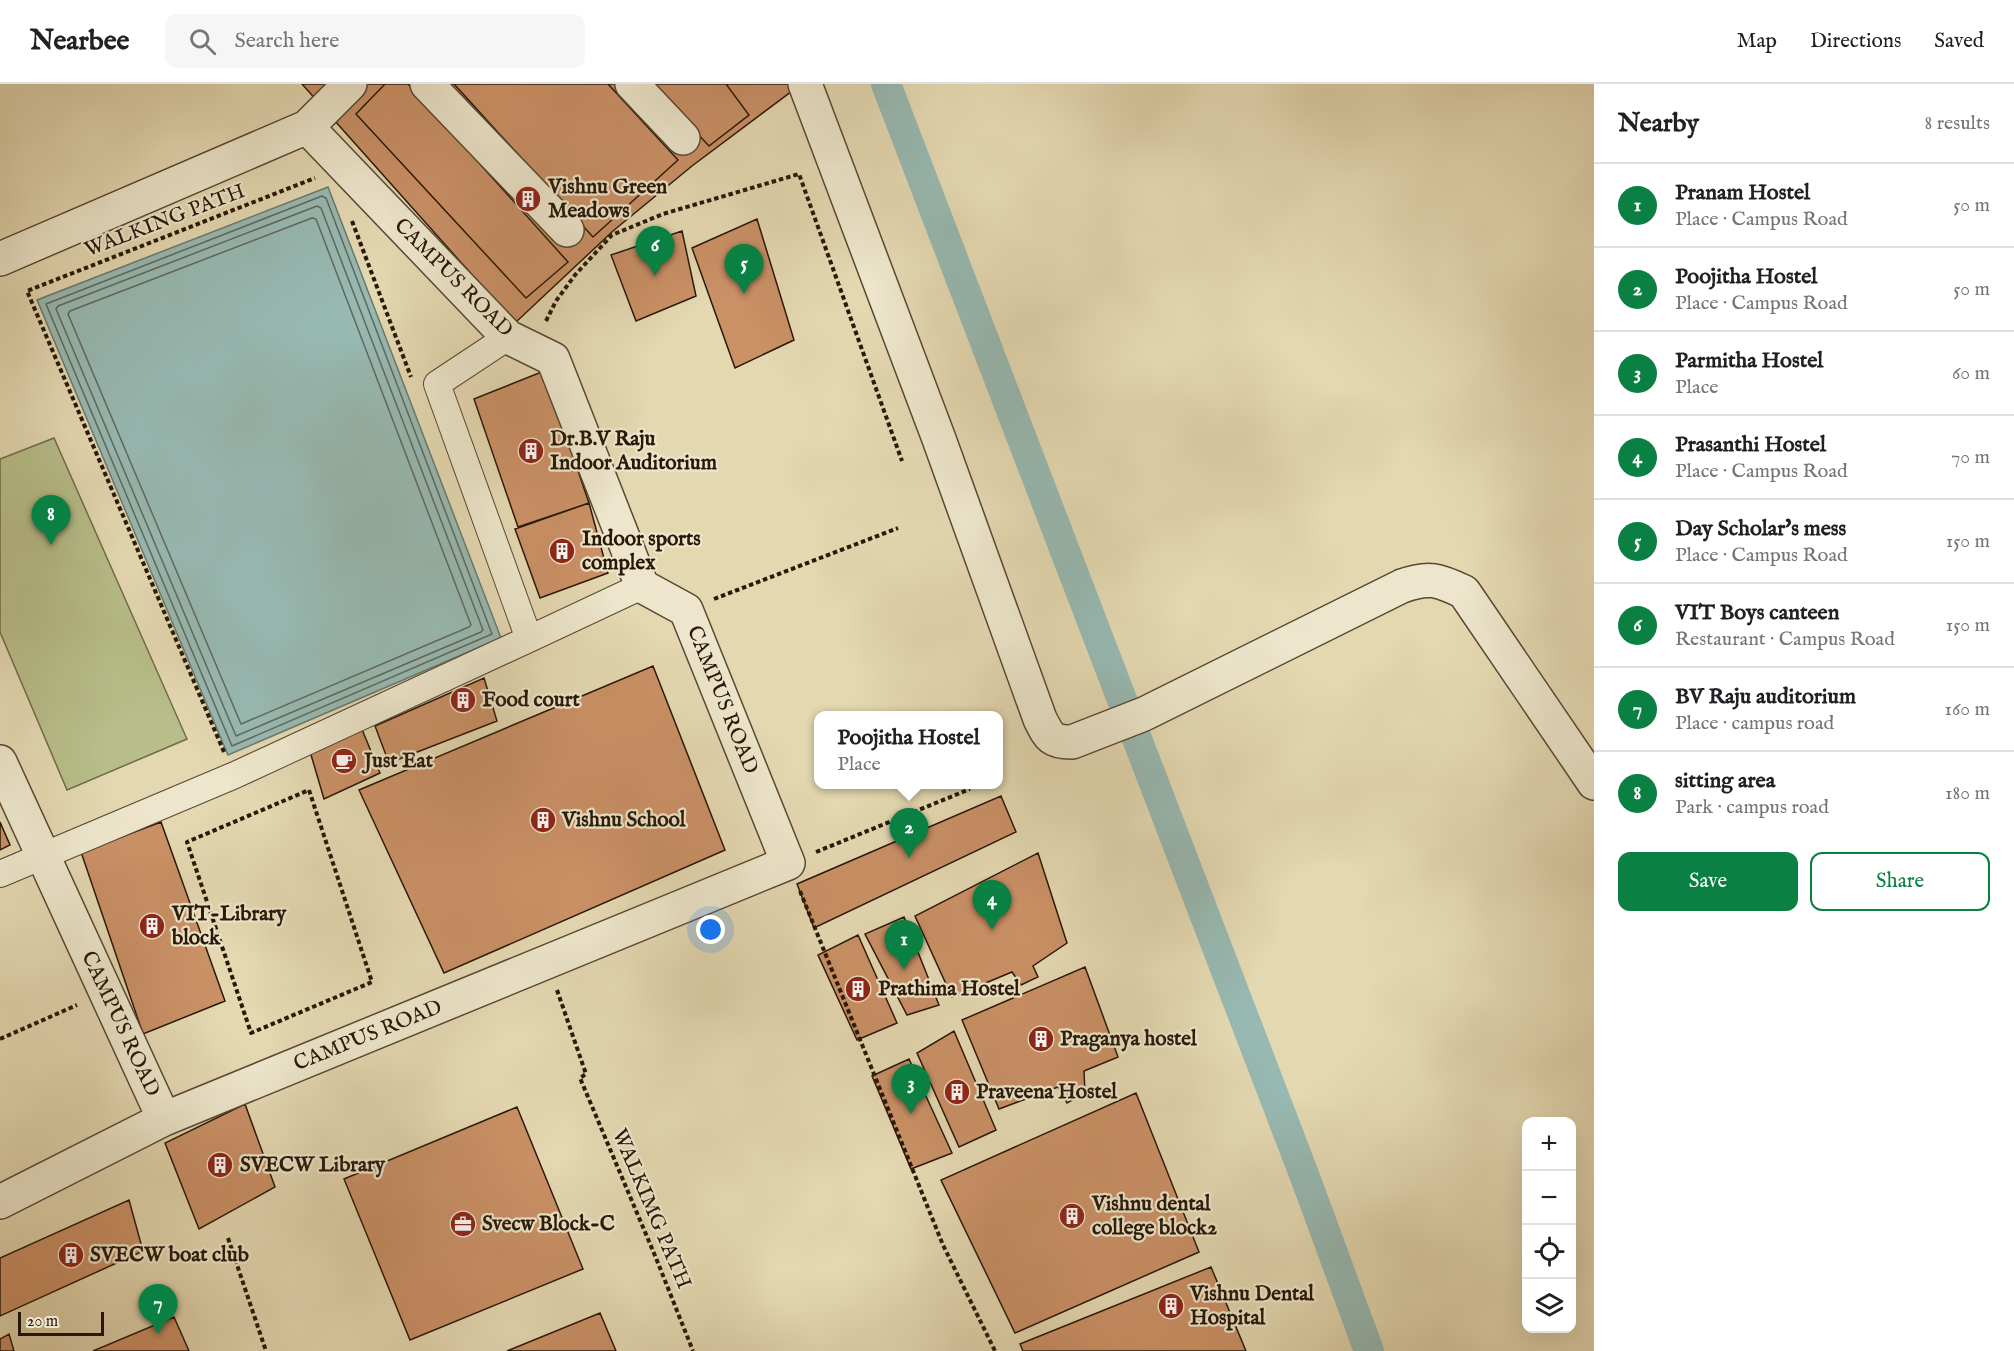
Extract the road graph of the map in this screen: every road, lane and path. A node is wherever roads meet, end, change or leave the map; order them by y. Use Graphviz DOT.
graph roads {
  1 [pos="350,84"];
  2 [pos="427,84"];
  3 [pos="632,84"];
  4 [pos="805,84"];
  5 [pos="307,128"];
  6 [pos="683,138"];
  7 [pos="320,176"];
  8 [pos="349,214"];
  9 [pos="567,230"];
  10 [pos="0,259"];
  11 [pos="521,343"];
  12 [pos="412,380"];
  13 [pos="902,461"];
  14 [pos="898,528"];
  15 [pos="642,586"];
  16 [pos="686,610"];
  17 [pos="529,639"];
  18 [pos="0,762"];
  19 [pos="235,775"];
  20 [pos="1594,783"];
  21 [pos="970,789"];
  22 [pos="42,855"];
  23 [pos="0,874"];
  24 [pos="792,874"];
  25 [pos="372,982"];
  26 [pos="556,987"];
  27 [pos="106,993"];
  28 [pos="0,1039"];
  29 [pos="164,1119"];
  30 [pos="0,1202"];
  31 [pos="228,1238"];
  32 [pos="266,1351"];
  33 [pos="693,1351"];
  34 [pos="995,1351"];
  1 -- 5 [label="street"];
  2 -- 9 [label="street"];
  3 -- 6 [label="street"];
  4 -- 20 [label="street"];
  5 -- 10 [label="street"];
  5 -- 11 [label="street, CAMPUS ROAD"];
  7 -- 19 [label="path, WALKING PATH"];
  8 -- 12 [label="path"];
  11 -- 13 [label="path"];
  11 -- 15 [label="street, CAMPUS ROAD"];
  11 -- 17 [label="street"];
  14 -- 16 [label="path"];
  15 -- 16 [label="street, CAMPUS ROAD"];
  15 -- 17 [label="street"];
  16 -- 24 [label="street, CAMPUS ROAD"];
  17 -- 19 [label="street"];
  18 -- 22 [label="street, CAMPUS ROAD"];
  19 -- 22 [label="street"];
  21 -- 24 [label="path"];
  22 -- 23 [label="street"];
  22 -- 27 [label="street, CAMPUS ROAD"];
  24 -- 29 [label="street, CAMPUS ROAD"];
  24 -- 34 [label="path"];
  25 -- 25 [label="path"];
  26 -- 33 [label="path, WALKIMG PATH"];
  27 -- 28 [label="path"];
  27 -- 29 [label="street, CAMPUS ROAD"];
  29 -- 30 [label="street, CAMPUS ROAD"];
  31 -- 32 [label="path"];
}
